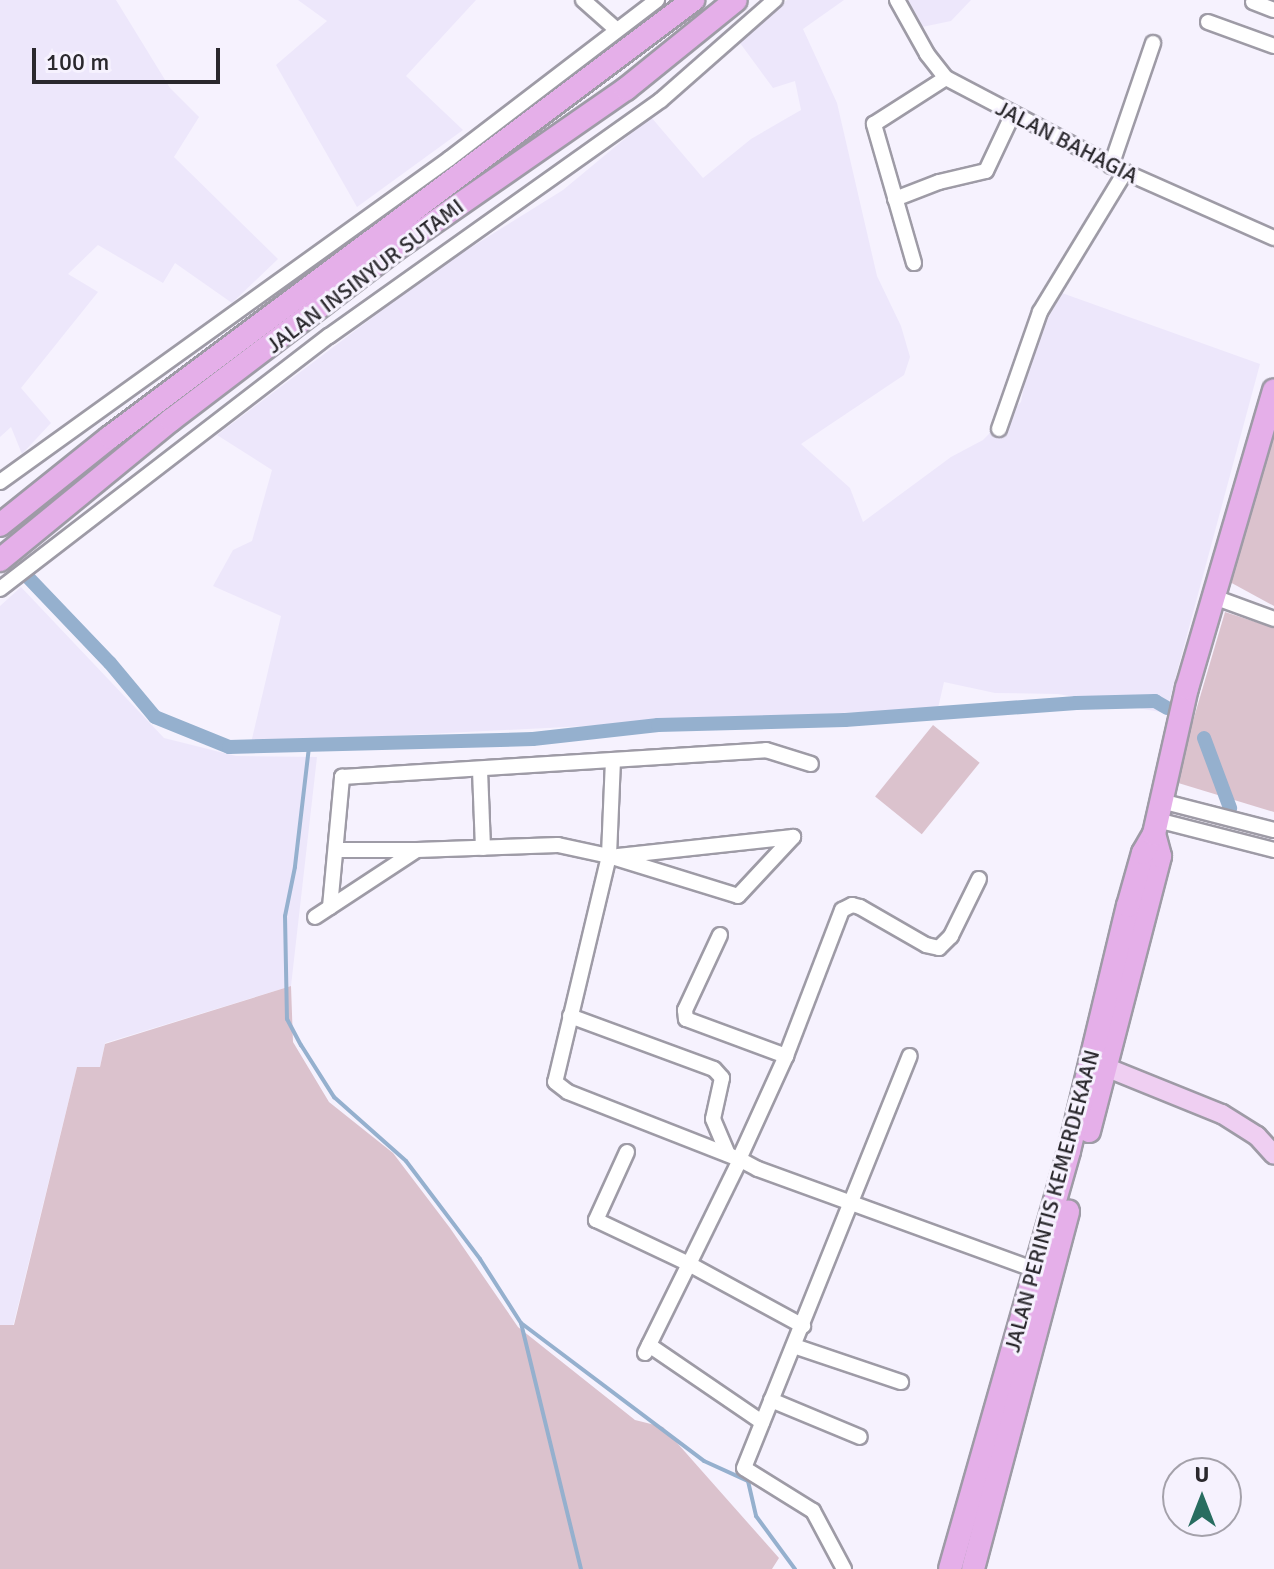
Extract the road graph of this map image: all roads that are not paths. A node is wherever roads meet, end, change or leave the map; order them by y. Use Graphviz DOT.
graph roads {
  1 [pos="583,0"];
  2 [pos="657,0"];
  3 [pos="693,0"];
  4 [pos="736,0"];
  5 [pos="775,0"];
  6 [pos="897,0"];
  7 [pos="1253,2"];
  8 [pos="1274,10"];
  9 [pos="1208,22"];
  10 [pos="617,30"];
  11 [pos="1153,43"];
  12 [pos="1274,46"];
  13 [pos="946,78"];
  14 [pos="1012,116"];
  15 [pos="1118,169"];
  16 [pos="895,199"];
  17 [pos="1274,238"];
  18 [pos="914,263"];
  19 [pos="1274,390"];
  20 [pos="999,429"];
  21 [pos="0,482"];
  22 [pos="0,525"];
  23 [pos="0,560"];
  24 [pos="0,589"];
  25 [pos="1224,601"];
  26 [pos="1274,619"];
  27 [pos="613,760"];
  28 [pos="811,764"];
  29 [pos="480,770"];
  30 [pos="1157,818"];
  31 [pos="1274,830"];
  32 [pos="483,848"];
  33 [pos="336,850"];
  34 [pos="417,850"];
  35 [pos="1274,850"];
  36 [pos="609,856"];
  37 [pos="979,879"];
  38 [pos="330,907"];
  39 [pos="315,917"];
  40 [pos="720,935"];
  41 [pos="570,1016"];
  42 [pos="786,1056"];
  43 [pos="910,1056"];
  44 [pos="1098,1064"];
  45 [pos="627,1152"];
  46 [pos="1274,1155"];
  47 [pos="736,1158"];
  48 [pos="850,1203"];
  49 [pos="689,1264"];
  50 [pos="1036,1270"];
  51 [pos="803,1326"];
  52 [pos="794,1346"];
  53 [pos="901,1382"];
  54 [pos="771,1400"];
  55 [pos="762,1422"];
  56 [pos="860,1437"];
  57 [pos="844,1569"];
  58 [pos="950,1569"];
  59 [pos="973,1569"];
  1 -- 10 [label="street"];
  2 -- 10 [label="street"];
  3 -- 22 [label="highway, JALAN INSINYUR SUTAMI"];
  4 -- 23 [label="highway, JALAN INSINYUR SUTAMI"];
  5 -- 24 [label="street"];
  6 -- 13 [label="street, JALAN BAHAGIA"];
  7 -- 8 [label="street"];
  9 -- 12 [label="street"];
  10 -- 21 [label="street"];
  11 -- 15 [label="street"];
  13 -- 14 [label="street, JALAN BAHAGIA"];
  13 -- 16 [label="street"];
  14 -- 15 [label="street, JALAN BAHAGIA"];
  14 -- 16 [label="street"];
  15 -- 17 [label="street, JALAN BAHAGIA"];
  15 -- 20 [label="street"];
  16 -- 18 [label="street"];
  19 -- 25 [label="highway, JALAN PERINTIS KEMERDEKAAN"];
  25 -- 26 [label="street"];
  25 -- 30 [label="highway, JALAN PERINTIS KEMERDEKAAN"];
  27 -- 28 [label="street"];
  27 -- 29 [label="street"];
  27 -- 36 [label="street"];
  29 -- 32 [label="street"];
  29 -- 33 [label="street"];
  30 -- 31 [label="street"];
  30 -- 35 [label="street"];
  30 -- 44 [label="highway, JALAN PERINTIS KEMERDEKAAN"];
  32 -- 34 [label="street"];
  32 -- 36 [label="street"];
  33 -- 34 [label="street"];
  33 -- 38 [label="street"];
  34 -- 38 [label="street"];
  36 -- 36 [label="street"];
  36 -- 41 [label="street"];
  37 -- 42 [label="street"];
  38 -- 39 [label="street"];
  40 -- 42 [label="street"];
  41 -- 47 [label="street"];
  41 -- 47 [label="street"];
  42 -- 47 [label="street"];
  43 -- 48 [label="street"];
  44 -- 46 [label="main road"];
  44 -- 50 [label="highway, JALAN PERINTIS KEMERDEKAAN"];
  44 -- 59 [label="highway, JALAN PERINTIS KEMERDEKAAN"];
  45 -- 49 [label="street"];
  47 -- 48 [label="street"];
  47 -- 49 [label="street"];
  48 -- 50 [label="street"];
  48 -- 51 [label="street"];
  49 -- 51 [label="street"];
  49 -- 55 [label="street"];
  50 -- 58 [label="highway, JALAN PERINTIS KEMERDEKAAN"];
  51 -- 52 [label="street"];
  52 -- 53 [label="street"];
  52 -- 54 [label="street"];
  54 -- 55 [label="street"];
  54 -- 56 [label="street"];
  55 -- 57 [label="street"];
}
